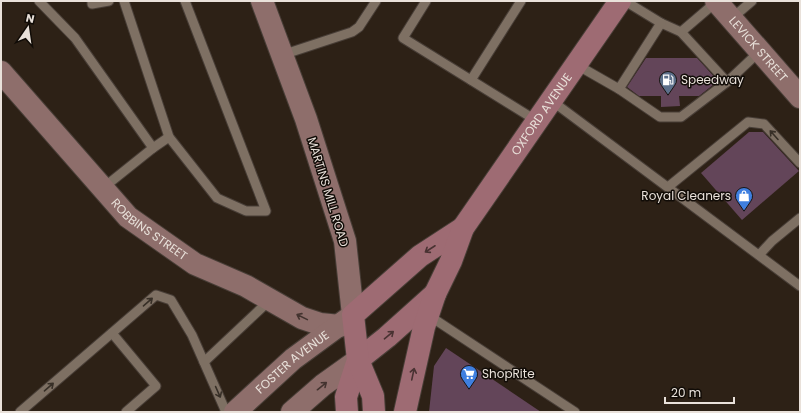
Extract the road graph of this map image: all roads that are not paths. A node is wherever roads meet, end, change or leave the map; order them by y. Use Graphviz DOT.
graph roads {
  1 [pos="39,1"];
  2 [pos="92,1"];
  3 [pos="109,1"];
  4 [pos="124,1"];
  5 [pos="184,1"];
  6 [pos="262,1"];
  7 [pos="376,1"];
  8 [pos="426,1"];
  9 [pos="520,1"];
  10 [pos="620,1"];
  11 [pos="625,1"];
  12 [pos="716,1"];
  13 [pos="752,1"];
  14 [pos="731,19"];
  15 [pos="661,23"];
  16 [pos="681,32"];
  17 [pos="760,51"];
  18 [pos="282,55"];
  19 [pos="577,65"];
  20 [pos="1,72"];
  21 [pos="471,80"];
  22 [pos="727,82"];
  23 [pos="619,89"];
  24 [pos="800,98"];
  25 [pos="552,101"];
  26 [pos="537,121"];
  27 [pos="170,137"];
  28 [pos="153,148"];
  29 [pos="800,164"];
  30 [pos="668,187"];
  31 [pos="103,188"];
  32 [pos="800,218"];
  33 [pos="463,228"];
  34 [pos="759,255"];
  35 [pos="800,286"];
  36 [pos="435,294"];
  37 [pos="271,300"];
  38 [pos="428,315"];
  39 [pos="346,320"];
  40 [pos="112,332"];
  41 [pos="358,360"];
  42 [pos="204,362"];
  43 [pos="20,412"];
  44 [pos="126,412"];
  45 [pos="226,412"];
  46 [pos="235,412"];
  47 [pos="292,412"];
  48 [pos="347,412"];
  49 [pos="374,412"];
  50 [pos="405,412"];
  51 [pos="575,412"];
  1 -- 28 [label="lane"];
  2 -- 3 [label="lane"];
  4 -- 27 [label="lane"];
  5 -- 27 [label="lane"];
  6 -- 18 [label="street, MARTINS MILL ROAD"];
  7 -- 18 [label="lane"];
  8 -- 21 [label="lane"];
  9 -- 21 [label="lane"];
  10 -- 19 [label="main road, OXFORD AVENUE"];
  11 -- 15 [label="lane"];
  12 -- 14 [label="street, LEVICK STREET"];
  12 -- 16 [label="lane"];
  13 -- 14 [label="lane"];
  14 -- 17 [label="street, LEVICK STREET"];
  15 -- 16 [label="lane"];
  15 -- 23 [label="lane"];
  16 -- 22 [label="lane"];
  17 -- 22 [label="lane"];
  17 -- 24 [label="street, LEVICK STREET"];
  18 -- 39 [label="street, MARTINS MILL ROAD"];
  19 -- 23 [label="lane"];
  19 -- 25 [label="main road, OXFORD AVENUE"];
  20 -- 31 [label="street, ROBBINS STREET"];
  21 -- 26 [label="lane"];
  22 -- 23 [label="lane"];
  25 -- 26 [label="main road, OXFORD AVENUE"];
  25 -- 30 [label="lane"];
  26 -- 33 [label="main road, OXFORD AVENUE"];
  27 -- 28 [label="lane"];
  28 -- 31 [label="lane"];
  29 -- 30 [label="lane, one-way"];
  30 -- 34 [label="lane"];
  31 -- 37 [label="street, ROBBINS STREET"];
  32 -- 34 [label="lane"];
  33 -- 36 [label="main road, OXFORD AVENUE"];
  33 -- 39 [label="main road, OXFORD AVENUE, one-way"];
  34 -- 35 [label="lane"];
  36 -- 38 [label="main road, OXFORD AVENUE"];
  41 -- 36 [label="main road, OXFORD AVENUE, one-way"];
  39 -- 37 [label="street, ROBBINS STREET, one-way"];
  37 -- 42 [label="lane"];
  50 -- 38 [label="main road, OXFORD AVENUE, one-way"];
  38 -- 51 [label="lane"];
  39 -- 41 [label="main road, MARTINS MILL ROAD"];
  39 -- 46 [label="street, FOSTER AVENUE"];
  40 -- 42 [label="lane, one-way"];
  43 -- 40 [label="lane, one-way"];
  40 -- 44 [label="lane"];
  47 -- 41 [label="street, one-way"];
  41 -- 48 [label="main road"];
  41 -- 49 [label="main road, MARTINS MILL ROAD"];
  42 -- 45 [label="lane, one-way"];
}
